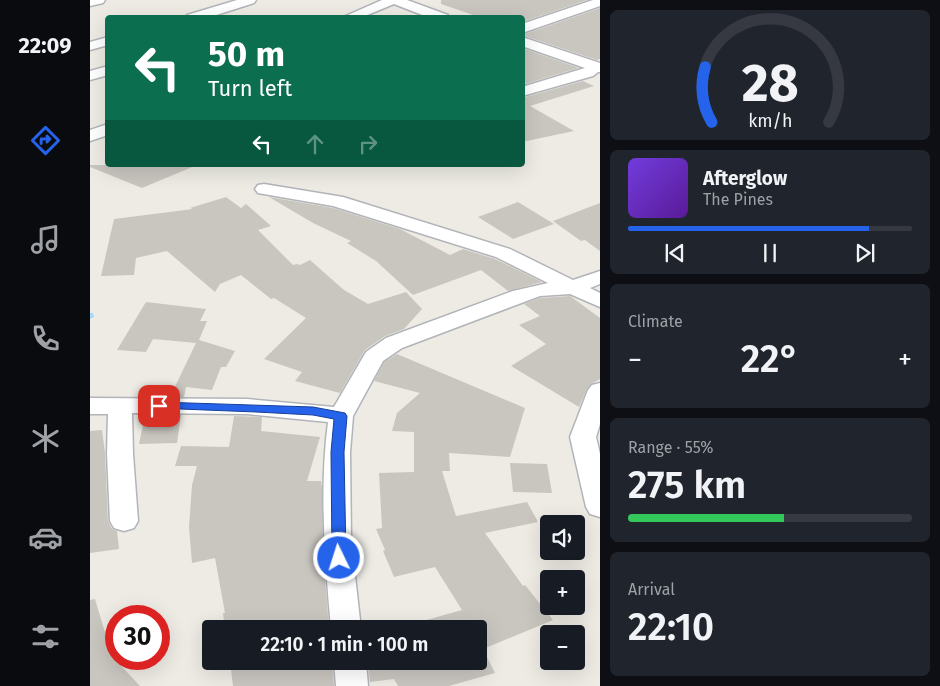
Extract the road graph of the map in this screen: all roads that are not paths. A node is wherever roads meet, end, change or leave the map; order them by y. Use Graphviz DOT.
graph roads {
  1 [pos="99,0"];
  2 [pos="250,0"];
  3 [pos="394,0"];
  4 [pos="90,2"];
  5 [pos="600,2"];
  6 [pos="202,15"];
  7 [pos="354,15"];
  8 [pos="435,15"];
  9 [pos="525,28"];
  10 [pos="105,42"];
  11 [pos="525,42"];
  12 [pos="90,46"];
  13 [pos="597,67"];
  14 [pos="105,71"];
  15 [pos="90,76"];
  16 [pos="525,91"];
  17 [pos="105,130"];
  18 [pos="90,136"];
  19 [pos="264,189"];
  20 [pos="600,278"];
  21 [pos="570,288"];
  22 [pos="600,302"];
  23 [pos="600,390"];
  24 [pos="90,406"];
  25 [pos="120,406"];
  26 [pos="340,416"];
  27 [pos="600,507"];
  28 [pos="124,521"];
  29 [pos="345,620"];
  30 [pos="351,670"];
  31 [pos="352,686"];
  1 -- 4 [label="street"];
  2 -- 6 [label="street"];
  3 -- 7 [label="street"];
  3 -- 8 [label="street"];
  5 -- 9 [label="street"];
  10 -- 12 [label="street"];
  11 -- 13 [label="street"];
  13 -- 16 [label="street"];
  14 -- 15 [label="street"];
  17 -- 18 [label="street"];
  19 -- 21 [label="street"];
  20 -- 21 [label="street"];
  21 -- 22 [label="street"];
  21 -- 26 [label="street"];
  23 -- 27 [label="street"];
  24 -- 25 [label="street"];
  25 -- 26 [label="street"];
  25 -- 28 [label="street"];
  26 -- 29 [label="street"];
  30 -- 31 [label="street"];
}
